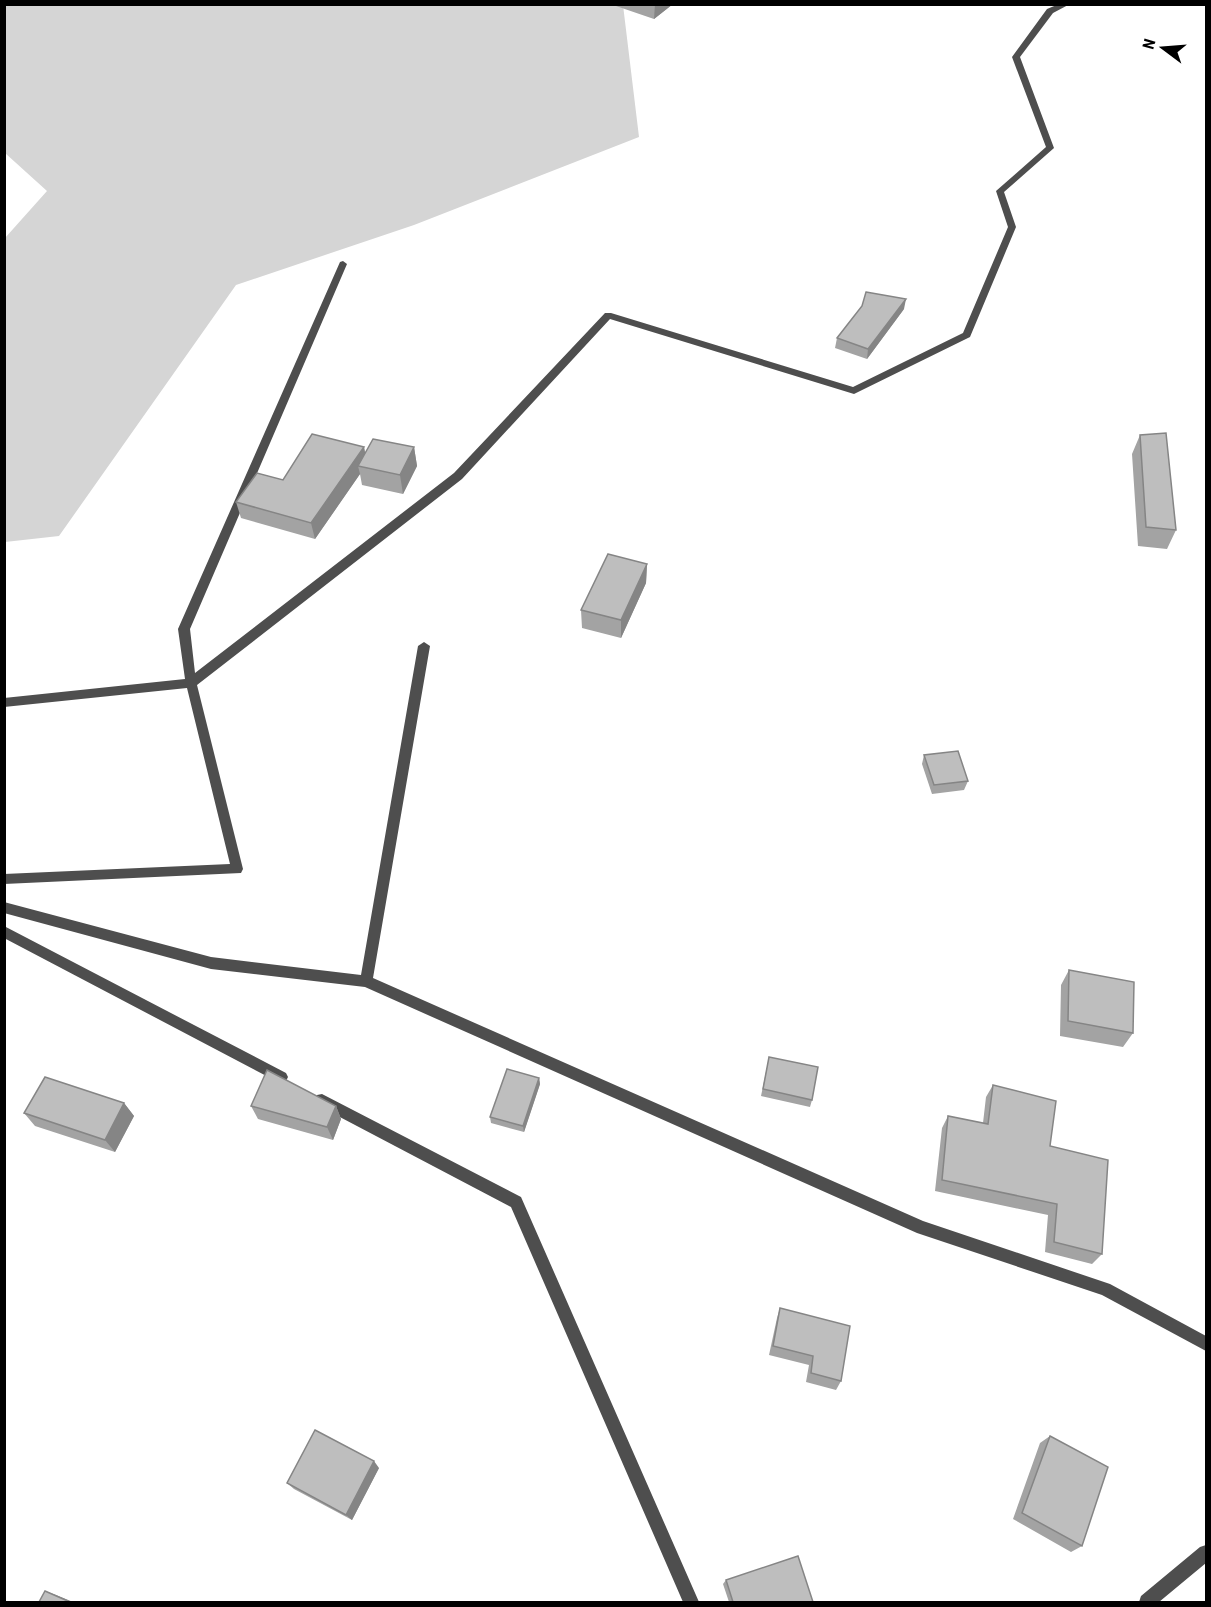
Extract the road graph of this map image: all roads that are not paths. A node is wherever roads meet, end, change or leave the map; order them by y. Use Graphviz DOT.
graph roads {
  1 [pos="1067,4"];
  2 [pos="344,264"];
  3 [pos="424,646"];
  4 [pos="191,683"];
  5 [pos="4,703"];
  6 [pos="4,879"];
  7 [pos="4,907"];
  8 [pos="4,931"];
  9 [pos="366,981"];
  10 [pos="1206,1344"];
  11 [pos="1206,1553"];
  12 [pos="691,1602"];
  13 [pos="1147,1602"];
  1 -- 4 [label="street"];
  2 -- 4 [label="street"];
  3 -- 9 [label="street"];
  4 -- 5 [label="street"];
  4 -- 6 [label="street"];
  7 -- 9 [label="street"];
  8 -- 12 [label="street"];
  9 -- 10 [label="street"];
  11 -- 13 [label="street"];
}
